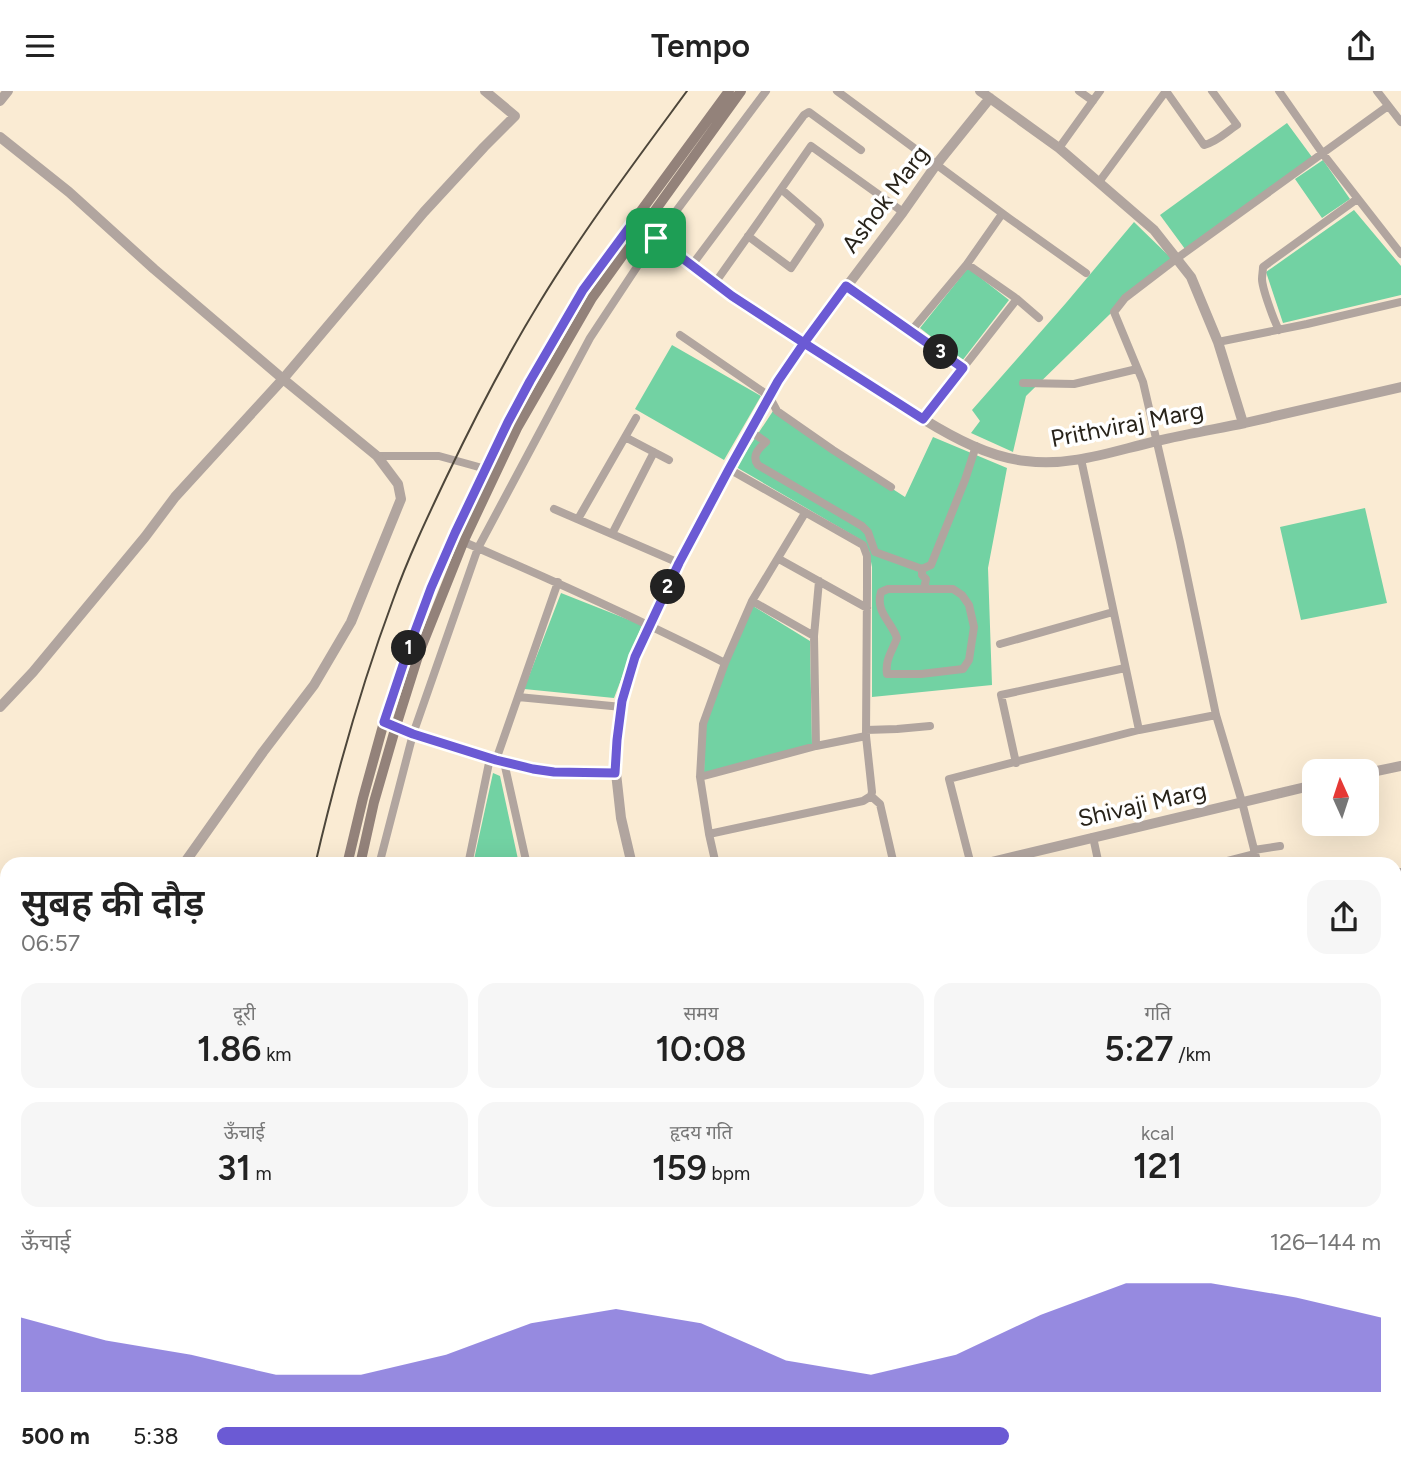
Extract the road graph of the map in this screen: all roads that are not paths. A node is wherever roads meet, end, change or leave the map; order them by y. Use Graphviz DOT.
graph roads {
  1 [pos="8,91"];
  2 [pos="485,91"];
  3 [pos="729,91"];
  4 [pos="741,91"];
  5 [pos="766,91"];
  6 [pos="837,91"];
  7 [pos="980,91"];
  8 [pos="1079,91"];
  9 [pos="1100,91"];
  10 [pos="1166,91"];
  11 [pos="1212,91"];
  12 [pos="1279,91"];
  13 [pos="1377,91"];
  14 [pos="990,98"];
  15 [pos="0,100"];
  16 [pos="1093,101"];
  17 [pos="1388,106"];
  18 [pos="1401,122"];
  19 [pos="0,137"];
  20 [pos="1059,148"];
  21 [pos="861,150"];
  22 [pos="1323,154"];
  23 [pos="936,165"];
  24 [pos="1099,182"];
  25 [pos="781,189"];
  26 [pos="1357,199"];
  27 [pos="903,212"];
  28 [pos="1002,213"];
  29 [pos="639,224"];
  30 [pos="748,236"];
  31 [pos="656,238"];
  32 [pos="1401,254"];
  33 [pos="1176,259"];
  34 [pos="967,264"];
  35 [pos="692,265"];
  36 [pos="1086,273"];
  37 [pos="715,283"];
  38 [pos="846,286"];
  39 [pos="1017,299"];
  40 [pos="1401,302"];
  41 [pos="1039,318"];
  42 [pos="1279,330"];
  43 [pos="911,331"];
  44 [pos="680,335"];
  45 [pos="1218,342"];
  46 [pos="804,343"];
  47 [pos="963,368"];
  48 [pos="1138,369"];
  49 [pos="283,379"];
  50 [pos="1023,383"];
  51 [pos="1401,387"];
  52 [pos="769,396"];
  53 [pos="636,418"];
  54 [pos="923,419"];
  55 [pos="1243,423"];
  56 [pos="750,431"];
  57 [pos="625,437"];
  58 [pos="1157,441"];
  59 [pos="976,446"];
  60 [pos="654,452"];
  61 [pos="377,456"];
  62 [pos="669,460"];
  63 [pos="1081,460"];
  64 [pos="486,469"];
  65 [pos="729,469"];
  66 [pos="891,487"];
  67 [pos="554,509"];
  68 [pos="805,513"];
  69 [pos="578,519"];
  70 [pos="612,534"];
  71 [pos="464,542"];
  72 [pos="478,548"];
  73 [pos="779,559"];
  74 [pos="679,563"];
  75 [pos="922,569"];
  76 [pos="558,582"];
  77 [pos="819,582"];
  78 [pos="923,589"];
  79 [pos="752,601"];
  80 [pos="867,608"];
  81 [pos="1113,612"];
  82 [pos="650,625"];
  83 [pos="814,636"];
  84 [pos="1000,644"];
  85 [pos="725,663"];
  86 [pos="1125,668"];
  87 [pos="517,697"];
  88 [pos="0,707"];
  89 [pos="622,707"];
  90 [pos="1216,715"];
  91 [pos="390,724"];
  92 [pos="930,726"];
  93 [pos="1139,730"];
  94 [pos="866,733"];
  95 [pos="413,734"];
  96 [pos="816,747"];
  97 [pos="1016,763"];
  98 [pos="499,764"];
  99 [pos="1401,766"];
  100 [pos="487,771"];
  101 [pos="1379,771"];
  102 [pos="615,773"];
  103 [pos="700,777"];
  104 [pos="1302,788"];
  105 [pos="871,796"];
  106 [pos="1242,802"];
  107 [pos="709,834"];
  108 [pos="1093,837"];
  109 [pos="1280,846"];
  110 [pos="1255,852"];
  111 [pos="189,857"];
  112 [pos="349,857"];
  113 [pos="362,857"];
  114 [pos="381,857"];
  115 [pos="470,857"];
  116 [pos="525,857"];
  117 [pos="630,857"];
  118 [pos="714,857"];
  119 [pos="892,857"];
  120 [pos="969,857"];
  121 [pos="1012,857"];
  122 [pos="1097,857"];
  123 [pos="1238,857"];
  124 [pos="1256,857"];
  1 -- 15 [label="street"];
  2 -- 49 [label="street"];
  3 -- 29 [label="main road"];
  4 -- 29 [label="main road"];
  5 -- 31 [label="street"];
  6 -- 23 [label="street"];
  7 -- 14 [label="street"];
  8 -- 16 [label="street"];
  9 -- 16 [label="street"];
  10 -- 11 [label="street"];
  10 -- 24 [label="street"];
  12 -- 22 [label="street"];
  13 -- 17 [label="street"];
  14 -- 20 [label="street"];
  14 -- 23 [label="street, Ashok Marg"];
  16 -- 20 [label="street"];
  17 -- 18 [label="street"];
  17 -- 22 [label="street"];
  19 -- 49 [label="street"];
  20 -- 24 [label="street"];
  21 -- 35 [label="street"];
  22 -- 26 [label="street"];
  22 -- 33 [label="street"];
  23 -- 27 [label="street, Ashok Marg"];
  23 -- 28 [label="street"];
  24 -- 33 [label="street"];
  25 -- 27 [label="street"];
  25 -- 30 [label="street"];
  25 -- 30 [label="street"];
  26 -- 32 [label="street"];
  26 -- 42 [label="street"];
  27 -- 38 [label="street, Ashok Marg"];
  28 -- 34 [label="street"];
  28 -- 36 [label="street"];
  29 -- 31 [label="street, Prithviraj Marg"];
  29 -- 64 [label="main road"];
  29 -- 71 [label="main road"];
  30 -- 37 [label="street"];
  31 -- 35 [label="street, Prithviraj Marg"];
  31 -- 72 [label="street"];
  33 -- 45 [label="street"];
  33 -- 48 [label="street"];
  34 -- 39 [label="street"];
  34 -- 43 [label="street"];
  35 -- 37 [label="street, Prithviraj Marg"];
  37 -- 46 [label="street, Prithviraj Marg"];
  38 -- 43 [label="street"];
  38 -- 46 [label="street, Ashok Marg"];
  39 -- 41 [label="street"];
  39 -- 47 [label="street"];
  40 -- 42 [label="street"];
  42 -- 45 [label="street"];
  43 -- 47 [label="street"];
  44 -- 52 [label="street"];
  45 -- 55 [label="street"];
  46 -- 52 [label="street, Ashok Marg"];
  46 -- 54 [label="street, Prithviraj Marg"];
  47 -- 54 [label="street"];
  48 -- 50 [label="street"];
  48 -- 58 [label="street"];
  49 -- 61 [label="street"];
  49 -- 88 [label="street"];
  51 -- 55 [label="street, Prithviraj Marg"];
  52 -- 56 [label="street, Ashok Marg"];
  52 -- 66 [label="street"];
  53 -- 57 [label="street"];
  54 -- 59 [label="street, Prithviraj Marg"];
  55 -- 58 [label="street, Prithviraj Marg"];
  56 -- 65 [label="street, Ashok Marg"];
  56 -- 75 [label="street"];
  57 -- 60 [label="street"];
  57 -- 69 [label="street"];
  58 -- 63 [label="street, Prithviraj Marg"];
  58 -- 90 [label="street"];
  59 -- 63 [label="street, Prithviraj Marg"];
  59 -- 75 [label="street"];
  60 -- 62 [label="street"];
  60 -- 70 [label="street"];
  61 -- 64 [label="street"];
  61 -- 111 [label="street"];
  63 -- 81 [label="street"];
  64 -- 91 [label="main road"];
  65 -- 68 [label="street"];
  65 -- 74 [label="street, Ashok Marg"];
  67 -- 69 [label="street"];
  68 -- 73 [label="street"];
  68 -- 80 [label="street"];
  69 -- 70 [label="street"];
  70 -- 74 [label="street"];
  71 -- 72 [label="street"];
  71 -- 91 [label="main road"];
  72 -- 76 [label="street"];
  72 -- 95 [label="street"];
  73 -- 77 [label="street"];
  73 -- 79 [label="street"];
  74 -- 82 [label="street, Ashok Marg"];
  75 -- 78 [label="street"];
  76 -- 82 [label="street"];
  76 -- 87 [label="street"];
  77 -- 80 [label="street"];
  77 -- 83 [label="street"];
  78 -- 78 [label="street"];
  79 -- 83 [label="street"];
  79 -- 85 [label="street"];
  80 -- 94 [label="street"];
  81 -- 84 [label="street"];
  81 -- 86 [label="street"];
  82 -- 85 [label="street"];
  82 -- 89 [label="street, Ashok Marg"];
  83 -- 96 [label="street"];
  85 -- 103 [label="street"];
  86 -- 93 [label="street"];
  86 -- 97 [label="street"];
  87 -- 89 [label="street"];
  87 -- 98 [label="street"];
  89 -- 102 [label="street, Ashok Marg"];
  90 -- 93 [label="street"];
  90 -- 106 [label="street"];
  91 -- 95 [label="street"];
  91 -- 112 [label="main road"];
  91 -- 113 [label="main road"];
  92 -- 94 [label="street"];
  93 -- 97 [label="street"];
  94 -- 96 [label="street"];
  94 -- 105 [label="street"];
  95 -- 98 [label="street"];
  95 -- 114 [label="street"];
  96 -- 103 [label="street"];
  97 -- 120 [label="street"];
  98 -- 100 [label="street"];
  98 -- 100 [label="street"];
  98 -- 102 [label="street"];
  98 -- 116 [label="street"];
  99 -- 101 [label="street"];
  100 -- 115 [label="street"];
  102 -- 117 [label="street, Ashok Marg"];
  103 -- 107 [label="street"];
  104 -- 106 [label="street, Shivaji Marg"];
  105 -- 107 [label="street"];
  105 -- 119 [label="street"];
  106 -- 108 [label="street, Shivaji Marg"];
  106 -- 110 [label="street"];
  107 -- 118 [label="street"];
  108 -- 121 [label="street, Shivaji Marg"];
  108 -- 122 [label="street"];
  109 -- 110 [label="street"];
  110 -- 123 [label="street"];
  110 -- 124 [label="street"];
}
